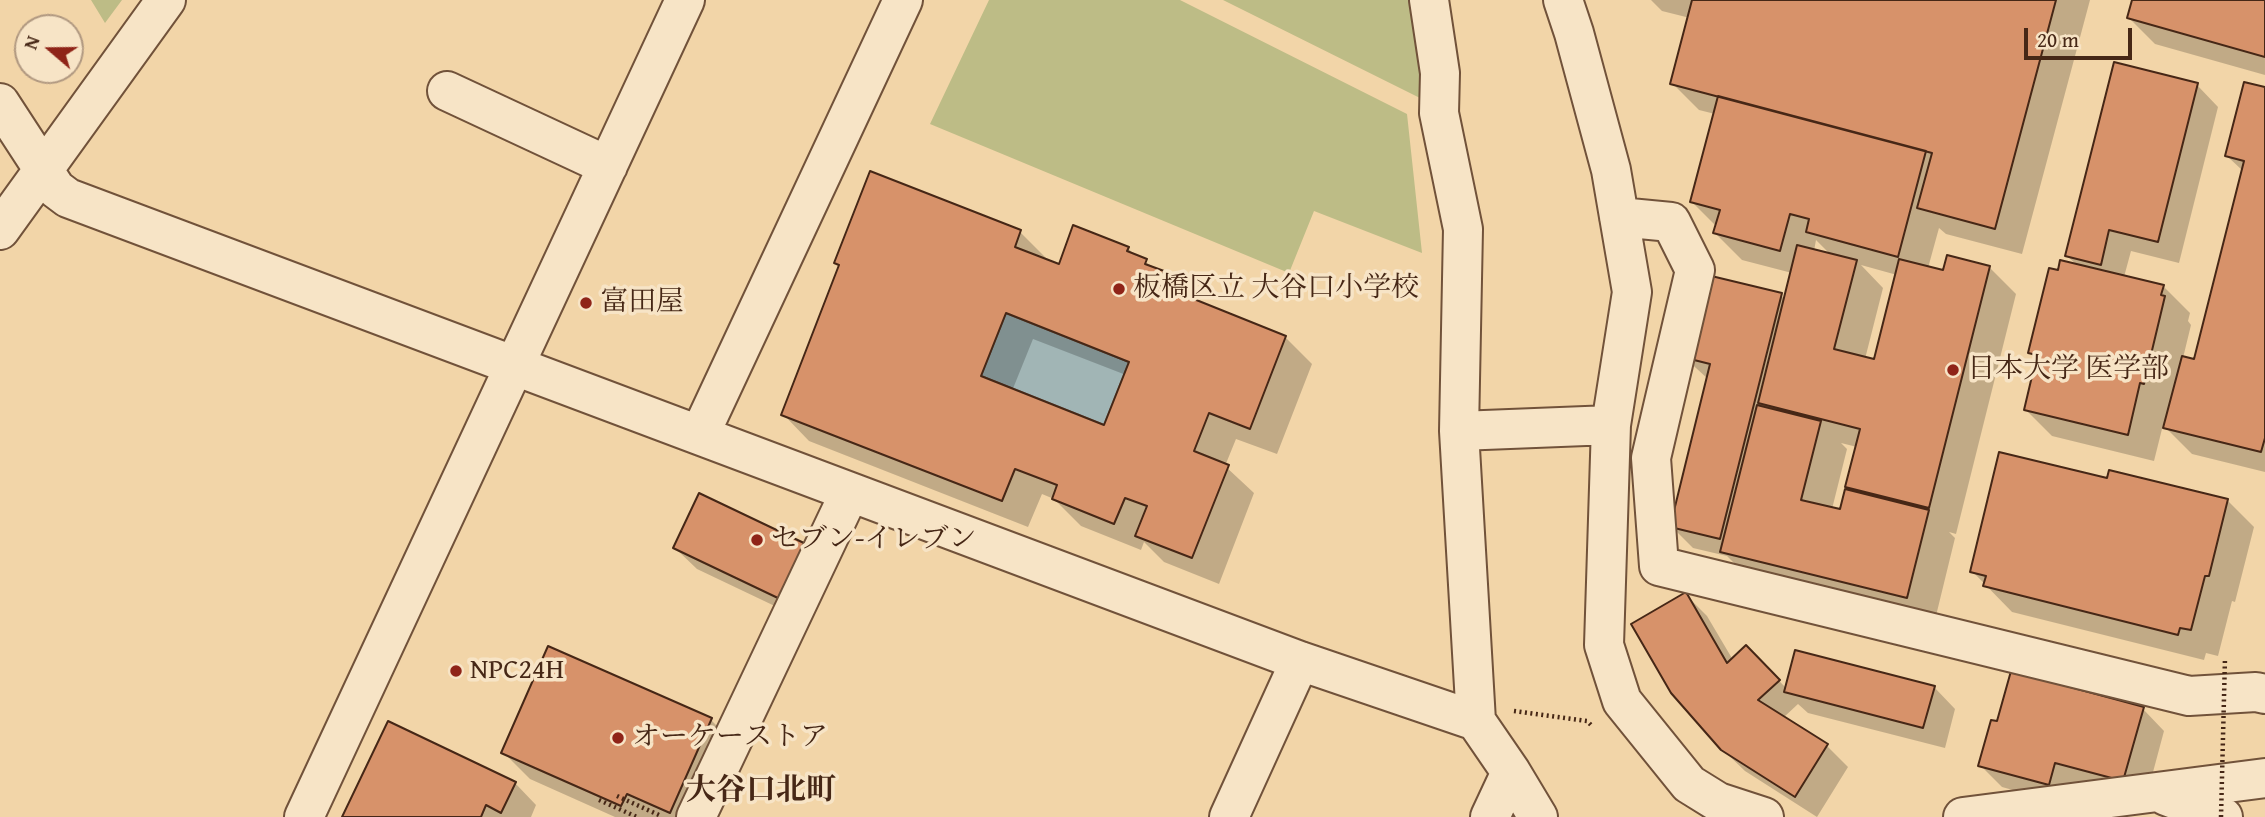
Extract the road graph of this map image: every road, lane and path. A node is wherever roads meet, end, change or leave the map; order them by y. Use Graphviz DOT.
graph roads {
  1 [pos="166,0"];
  2 [pos="685,0"];
  3 [pos="902,0"];
  4 [pos="1429,0"];
  5 [pos="1563,0"];
  6 [pos="446,91"];
  7 [pos="0,103"];
  8 [pos="608,166"];
  9 [pos="44,171"];
  10 [pos="1619,217"];
  11 [pos="0,230"];
  12 [pos="516,365"];
  13 [pos="1611,425"];
  14 [pos="1458,431"];
  15 [pos="699,434"];
  16 [pos="850,492"];
  17 [pos="2225,658"];
  18 [pos="1300,661"];
  19 [pos="2265,694"];
  20 [pos="1476,721"];
  21 [pos="1596,729"];
  22 [pos="1511,772"];
  23 [pos="2265,779"];
  24 [pos="2157,793"];
  25 [pos="617,796"];
  26 [pos="599,800"];
  27 [pos="304,817"];
  28 [pos="637,817"];
  29 [pos="663,817"];
  30 [pos="696,817"];
  31 [pos="1229,817"];
  32 [pos="1490,817"];
  33 [pos="1538,817"];
  34 [pos="1764,817"];
  35 [pos="1963,817"];
  36 [pos="2222,817"];
  1 -- 9 [label="street"];
  2 -- 8 [label="street"];
  3 -- 15 [label="street"];
  4 -- 14 [label="street"];
  5 -- 10 [label="street"];
  6 -- 8 [label="street"];
  7 -- 9 [label="street"];
  8 -- 12 [label="street"];
  9 -- 11 [label="street"];
  9 -- 12 [label="street"];
  10 -- 13 [label="street"];
  10 -- 19 [label="street"];
  12 -- 15 [label="street"];
  12 -- 27 [label="street"];
  13 -- 14 [label="street"];
  13 -- 34 [label="street"];
  14 -- 20 [label="street"];
  15 -- 16 [label="street"];
  16 -- 18 [label="street"];
  16 -- 30 [label="street"];
  17 -- 36 [label="path, bridge"];
  18 -- 20 [label="street"];
  18 -- 31 [label="street"];
  20 -- 21 [label="path"];
  20 -- 22 [label="street"];
  22 -- 32 [label="street"];
  22 -- 33 [label="street"];
  23 -- 24 [label="street"];
  24 -- 35 [label="street"];
  24 -- 36 [label="street"];
  25 -- 29 [label="path"];
  26 -- 28 [label="path"];
}
